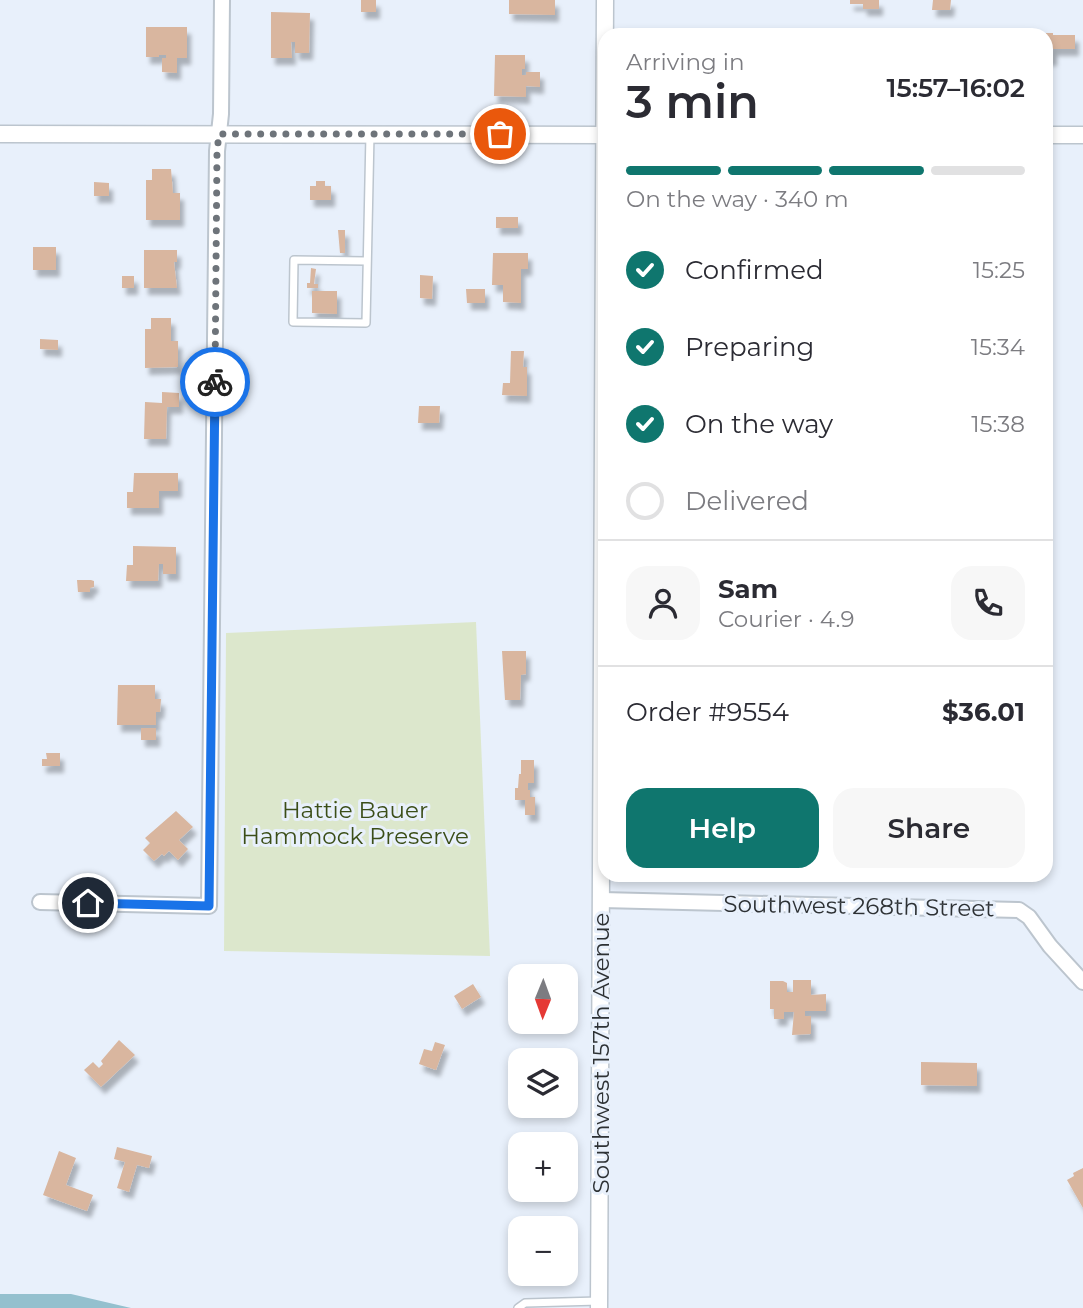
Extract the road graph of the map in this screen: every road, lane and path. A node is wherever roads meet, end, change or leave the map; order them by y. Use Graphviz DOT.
graph roads {
  1 [pos="222,0"];
  2 [pos="605,0"];
  3 [pos="605,28"];
  4 [pos="370,133"];
  5 [pos="0,134"];
  6 [pos="219,134"];
  7 [pos="598,135"];
  8 [pos="1053,135"];
  9 [pos="1083,135"];
  10 [pos="366,261"];
  11 [pos="602,882"];
  12 [pos="602,900"];
  13 [pos="40,902"];
  14 [pos="1083,982"];
  15 [pos="599,1304"];
  16 [pos="518,1308"];
  1 -- 6 [label="street"];
  2 -- 3 [label="street, Southwest 157th Avenue"];
  4 -- 6 [label="street"];
  4 -- 7 [label="street"];
  4 -- 10 [label="lane"];
  5 -- 6 [label="street"];
  6 -- 13 [label="street"];
  8 -- 9 [label="street"];
  10 -- 10 [label="lane"];
  11 -- 12 [label="street, Southwest 157th Avenue"];
  12 -- 14 [label="street, Southwest 268th Street"];
  12 -- 15 [label="street, Southwest 157th Avenue"];
  15 -- 16 [label="lane"];
}
